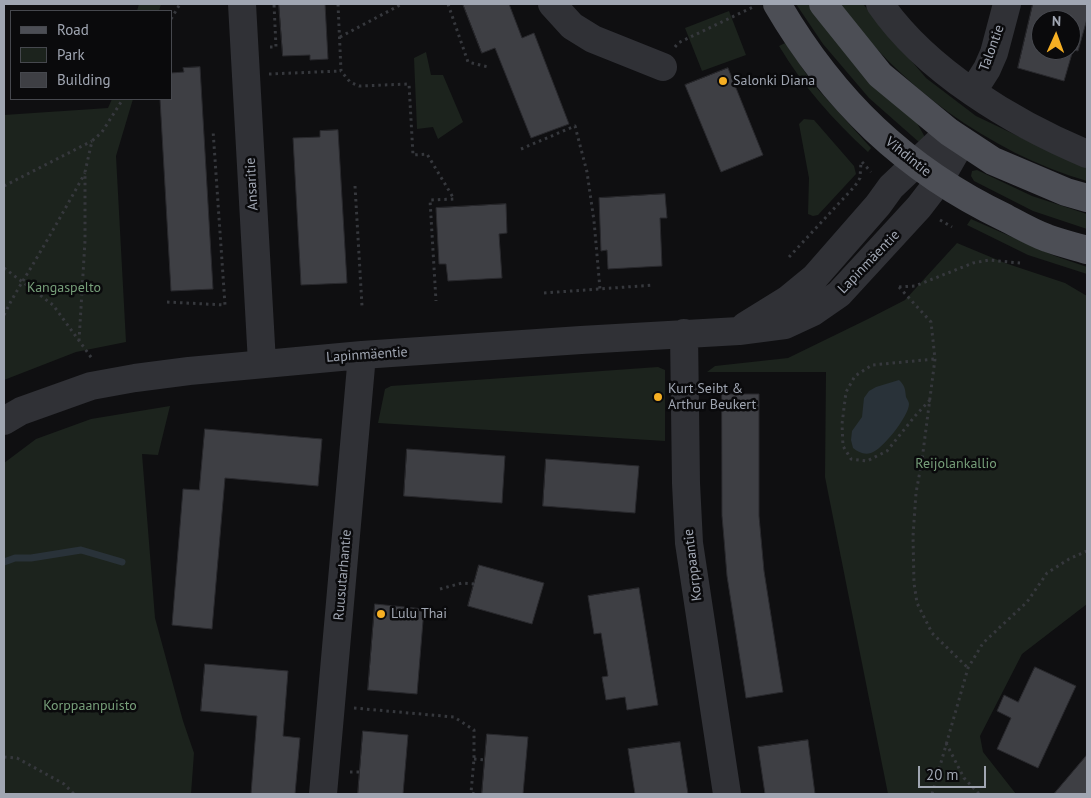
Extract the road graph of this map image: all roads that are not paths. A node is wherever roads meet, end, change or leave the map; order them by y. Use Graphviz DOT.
graph roads {
  1 [pos="242,4"];
  2 [pos="552,4"];
  3 [pos="777,4"];
  4 [pos="823,4"];
  5 [pos="880,4"];
  6 [pos="1007,4"];
  7 [pos="663,66"];
  8 [pos="973,91"];
  9 [pos="955,137"];
  10 [pos="1087,154"];
  11 [pos="915,164"];
  12 [pos="939,181"];
  13 [pos="1087,198"];
  14 [pos="1087,250"];
  15 [pos="739,330"];
  16 [pos="684,333"];
  17 [pos="362,356"];
  18 [pos="262,363"];
  19 [pos="4,421"];
  20 [pos="323,794"];
  21 [pos="727,794"];
  1 -- 18 [label="street, Ansaritie"];
  2 -- 7 [label="street"];
  3 -- 11 [label="main road, Vihdintie"];
  4 -- 9 [label="main road"];
  5 -- 8 [label="street"];
  6 -- 8 [label="street, Talontie"];
  8 -- 10 [label="street"];
  9 -- 11 [label="street, Lapinmäentie"];
  9 -- 12 [label="street, Lapinmäentie"];
  9 -- 13 [label="main road"];
  11 -- 12 [label="main road, Vihdintie"];
  11 -- 15 [label="street, Lapinmäentie"];
  12 -- 14 [label="main road, Vihdintie"];
  12 -- 15 [label="street, Lapinmäentie"];
  15 -- 16 [label="street, Lapinmäentie"];
  16 -- 17 [label="street, Lapinmäentie"];
  16 -- 21 [label="street, Korppaantie"];
  17 -- 18 [label="street, Lapinmäentie"];
  17 -- 20 [label="street, Ruusutarhantie"];
  18 -- 19 [label="street, Lapinmäentie"];
}
